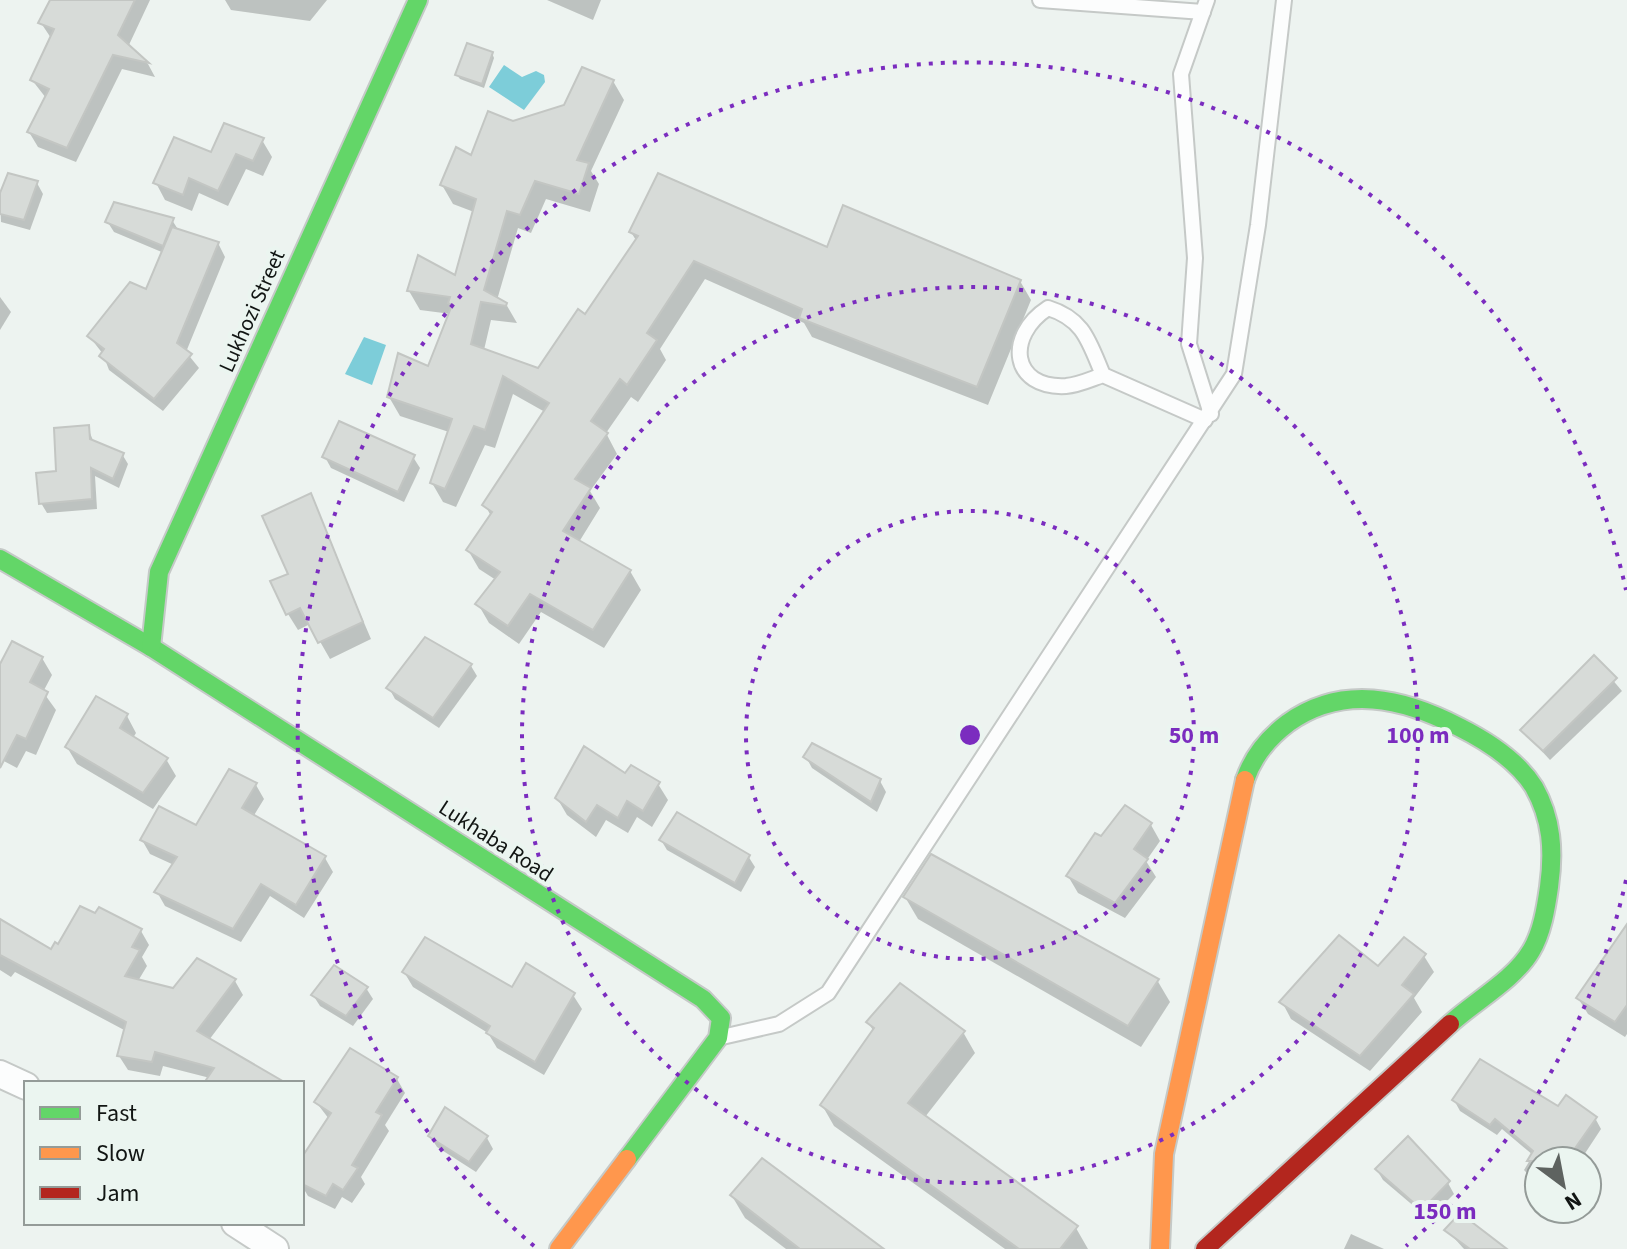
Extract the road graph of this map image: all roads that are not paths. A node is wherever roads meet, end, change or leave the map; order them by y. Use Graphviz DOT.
graph roads {
  1 [pos="418,0"];
  2 [pos="1040,0"];
  3 [pos="1284,0"];
  4 [pos="1205,6"];
  5 [pos="1103,375"];
  6 [pos="1208,417"];
  7 [pos="0,559"];
  8 [pos="151,647"];
  9 [pos="718,1038"];
  10 [pos="0,1074"];
  11 [pos="24,1085"];
  12 [pos="238,1225"];
  13 [pos="275,1249"];
  14 [pos="559,1249"];
  15 [pos="1160,1249"];
  16 [pos="1205,1249"];
  1 -- 8 [label="street, Lukhozi Street"];
  2 -- 4 [label="lane"];
  3 -- 6 [label="lane"];
  4 -- 6 [label="lane"];
  5 -- 5 [label="lane"];
  5 -- 6 [label="lane"];
  6 -- 9 [label="lane"];
  7 -- 8 [label="street, Lukhaba Road"];
  8 -- 9 [label="street, Lukhaba Road"];
  9 -- 14 [label="street"];
  10 -- 11 [label="street"];
  12 -- 13 [label="street"];
  15 -- 16 [label="street"];
}
